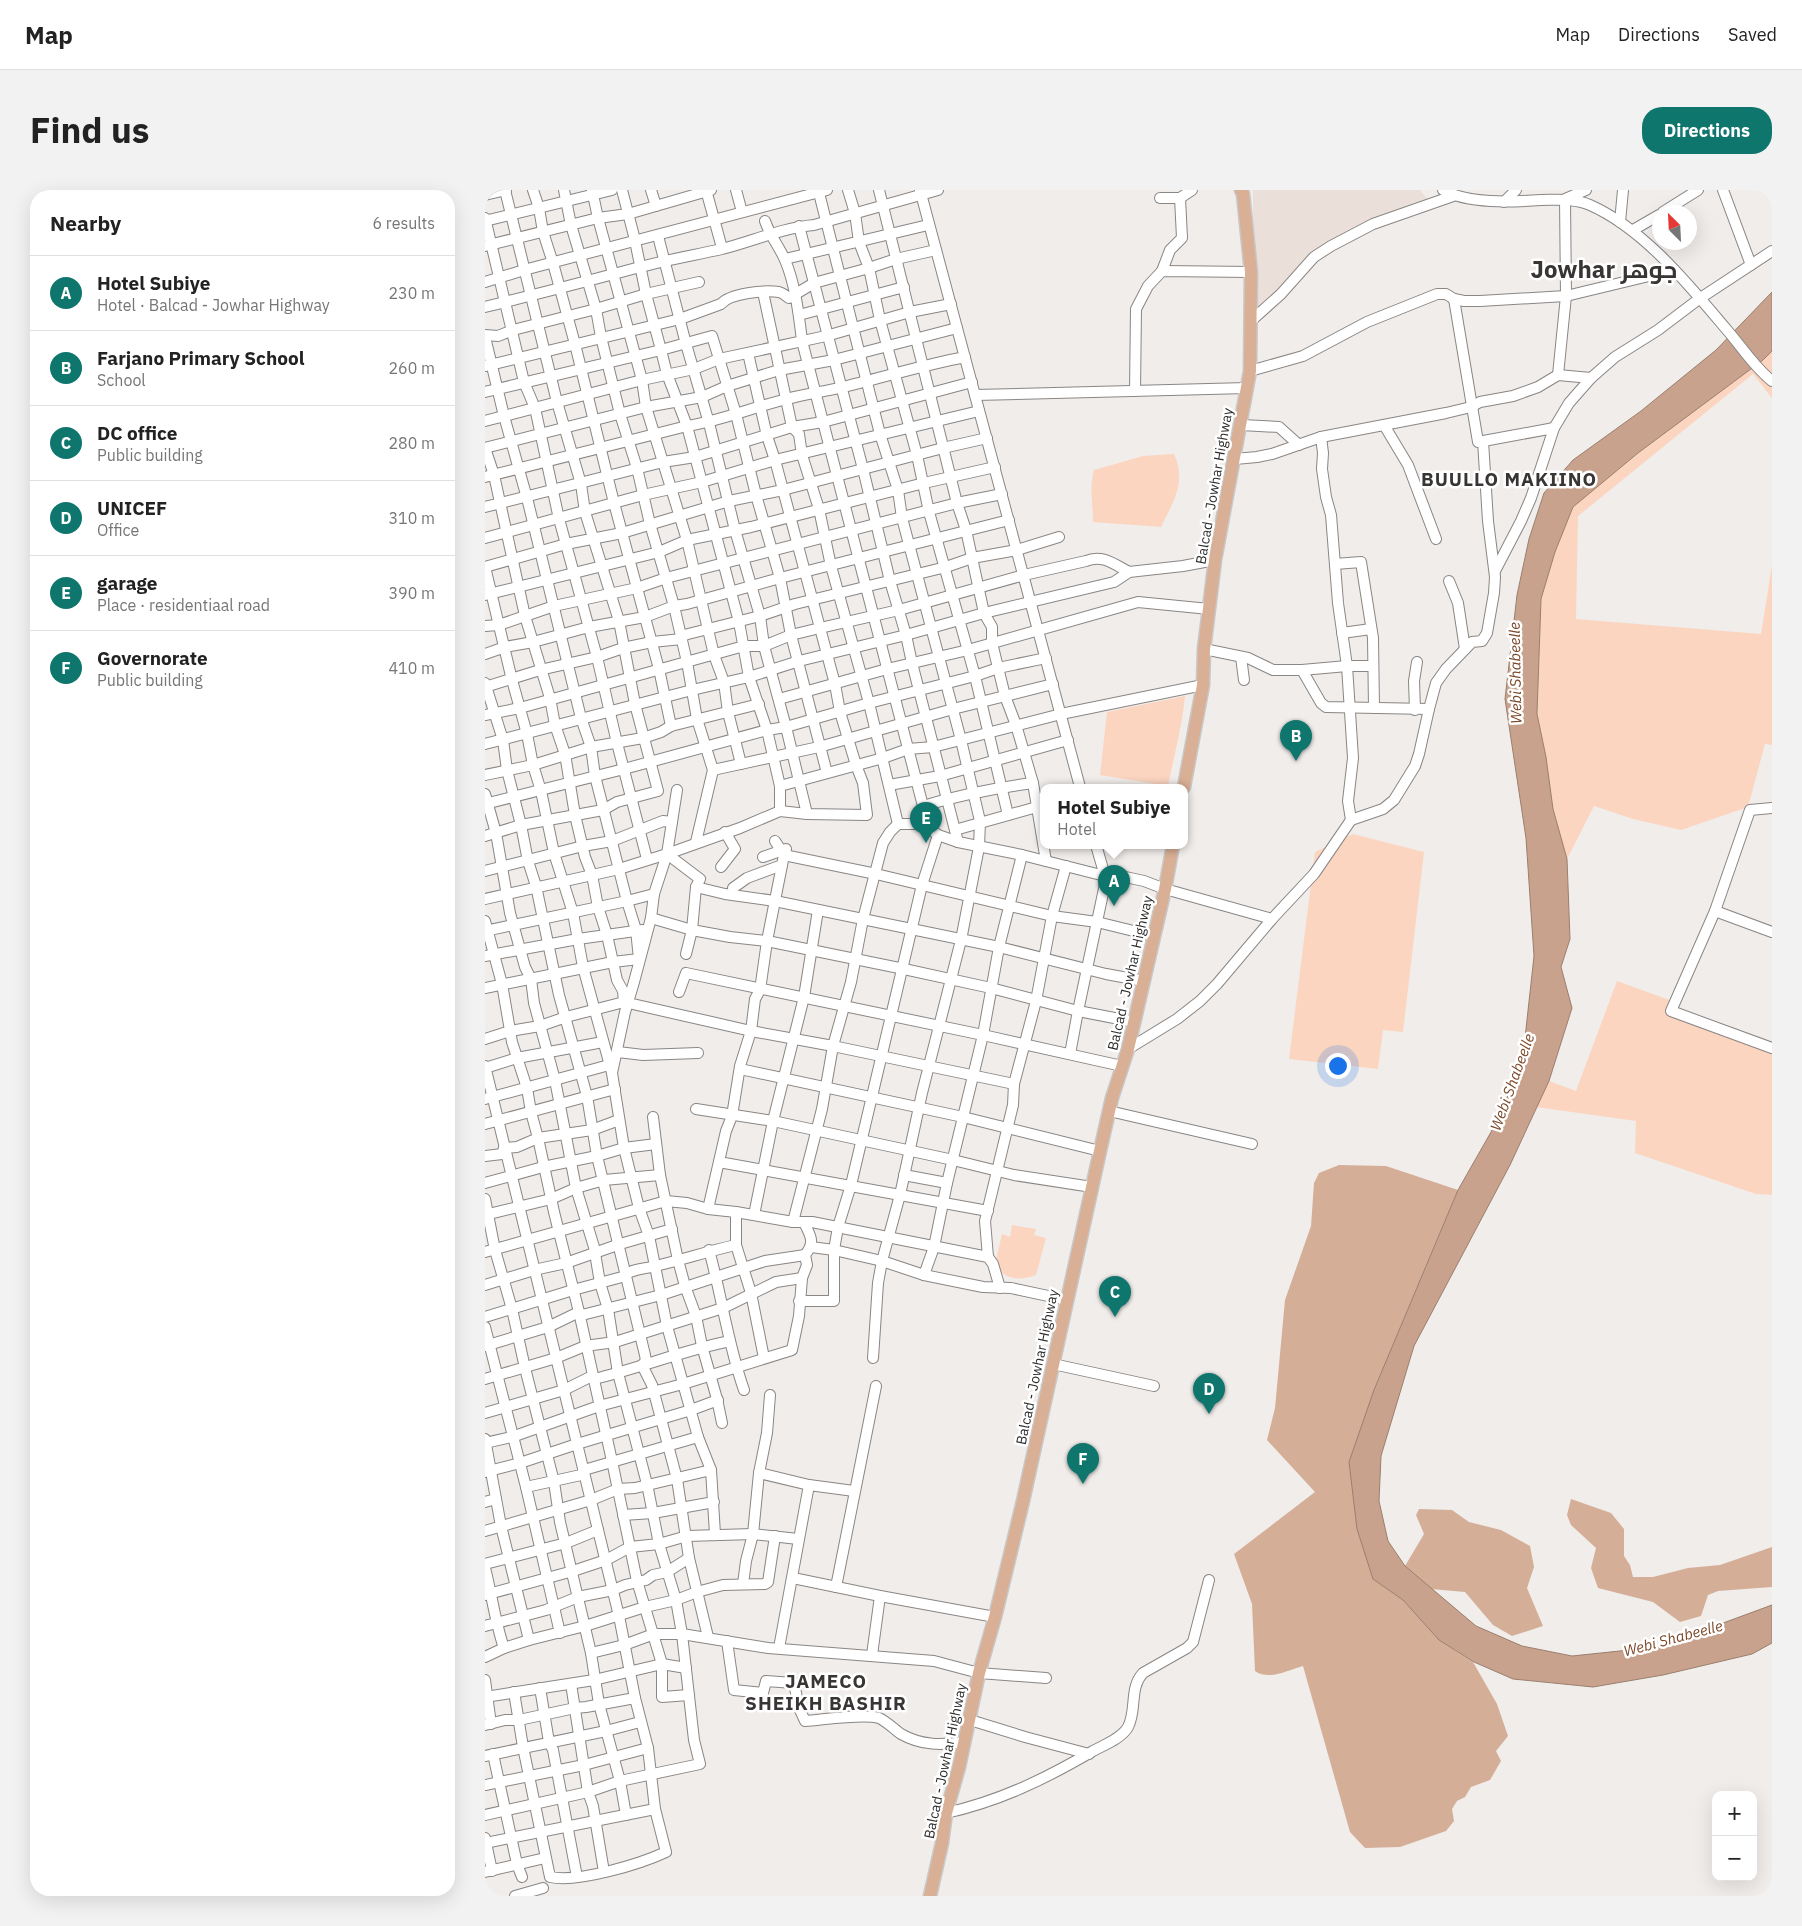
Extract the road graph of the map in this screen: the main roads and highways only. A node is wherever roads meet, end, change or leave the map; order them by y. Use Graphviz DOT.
graph roads {
  1 [pos="1241,190"];
  2 [pos="1185,784"];
  3 [pos="1172,849"];
  4 [pos="930,1896"];
  1 -- 2 [label="main road, Balcad - Jowhar Highway"];
  3 -- 4 [label="main road, Balcad - Jowhar Highway"];
}
